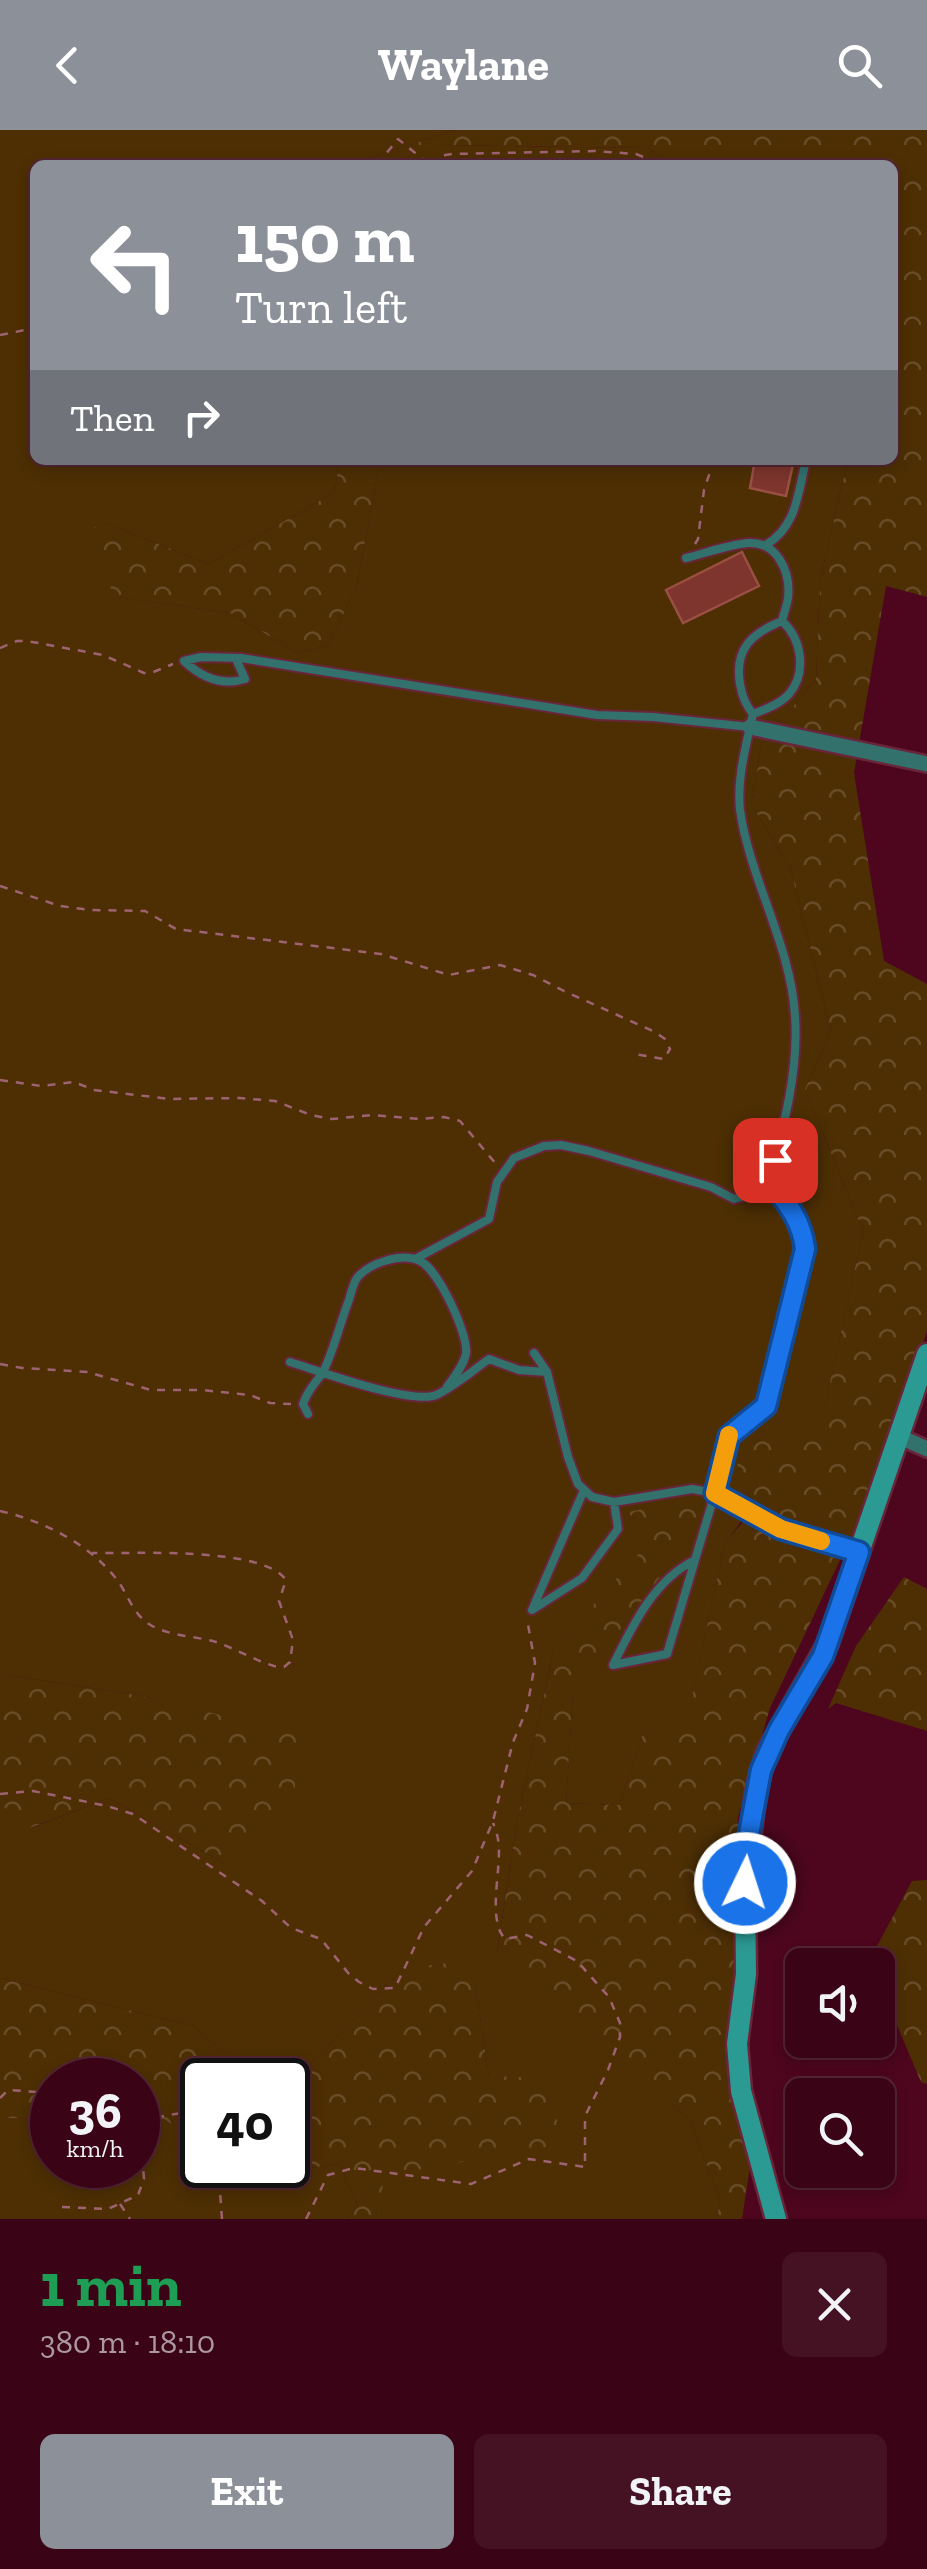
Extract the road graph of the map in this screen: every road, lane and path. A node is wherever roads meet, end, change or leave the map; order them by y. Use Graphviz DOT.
graph roads {
  1 [pos="382,160"];
  2 [pos="425,160"];
  3 [pos="436,160"];
  4 [pos="651,160"];
  5 [pos="30,329"];
  6 [pos="0,335"];
  7 [pos="712,465"];
  8 [pos="805,465"];
  9 [pos="766,545"];
  10 [pos="686,558"];
  11 [pos="782,620"];
  12 [pos="0,648"];
  13 [pos="240,658"];
  14 [pos="184,661"];
  15 [pos="752,720"];
  16 [pos="927,764"];
  17 [pos="0,886"];
  18 [pos="634,1054"];
  19 [pos="0,1080"];
  20 [pos="503,1173"];
  21 [pos="770,1181"];
  22 [pos="415,1260"];
  23 [pos="534,1353"];
  24 [pos="927,1354"];
  25 [pos="290,1362"];
  26 [pos="0,1364"];
  27 [pos="322,1372"];
  28 [pos="547,1372"];
  29 [pos="447,1388"];
  30 [pos="303,1404"];
  31 [pos="308,1414"];
  32 [pos="898,1436"];
  33 [pos="927,1449"];
  34 [pos="584,1490"];
  35 [pos="715,1493"];
  36 [pos="614,1502"];
  37 [pos="0,1511"];
  38 [pos="92,1552"];
  39 [pos="859,1552"];
  40 [pos="695,1560"];
  41 [pos="527,1618"];
  42 [pos="0,1794"];
  43 [pos="493,1822"];
  44 [pos="30,2092"];
  45 [pos="0,2098"];
  46 [pos="765,2183"];
  47 [pos="140,2188"];
  48 [pos="221,2188"];
  49 [pos="120,2204"];
  50 [pos="62,2207"];
  51 [pos="130,2219"];
  52 [pos="222,2219"];
  53 [pos="306,2219"];
  54 [pos="760,2219"];
  55 [pos="776,2219"];
  1 -- 2 [label="path"];
  3 -- 4 [label="path"];
  5 -- 6 [label="path"];
  7 -- 10 [label="path"];
  8 -- 9 [label="lane"];
  9 -- 10 [label="lane"];
  9 -- 11 [label="lane"];
  11 -- 15 [label="lane"];
  11 -- 15 [label="lane"];
  12 -- 14 [label="path"];
  13 -- 14 [label="lane"];
  13 -- 14 [label="lane"];
  13 -- 15 [label="lane"];
  15 -- 16 [label="street"];
  15 -- 21 [label="lane"];
  17 -- 18 [label="path"];
  19 -- 20 [label="path"];
  20 -- 21 [label="lane"];
  20 -- 22 [label="lane"];
  21 -- 35 [label="lane"];
  22 -- 27 [label="lane"];
  22 -- 29 [label="lane"];
  23 -- 28 [label="lane"];
  24 -- 32 [label="street"];
  25 -- 27 [label="lane"];
  26 -- 30 [label="path"];
  27 -- 29 [label="lane"];
  27 -- 30 [label="lane"];
  28 -- 29 [label="lane"];
  28 -- 34 [label="lane"];
  30 -- 31 [label="lane"];
  32 -- 33 [label="street"];
  32 -- 39 [label="street"];
  34 -- 36 [label="lane"];
  34 -- 36 [label="lane"];
  35 -- 36 [label="lane"];
  35 -- 39 [label="lane"];
  35 -- 40 [label="lane"];
  37 -- 38 [label="path"];
  38 -- 38 [label="path"];
  39 -- 46 [label="street"];
  40 -- 40 [label="lane"];
  41 -- 43 [label="path"];
  42 -- 43 [label="path"];
  43 -- 53 [label="path"];
  44 -- 45 [label="path"];
  46 -- 54 [label="street"];
  46 -- 55 [label="street"];
  47 -- 49 [label="path"];
  48 -- 52 [label="path"];
  49 -- 50 [label="path"];
  49 -- 51 [label="path"];
}
